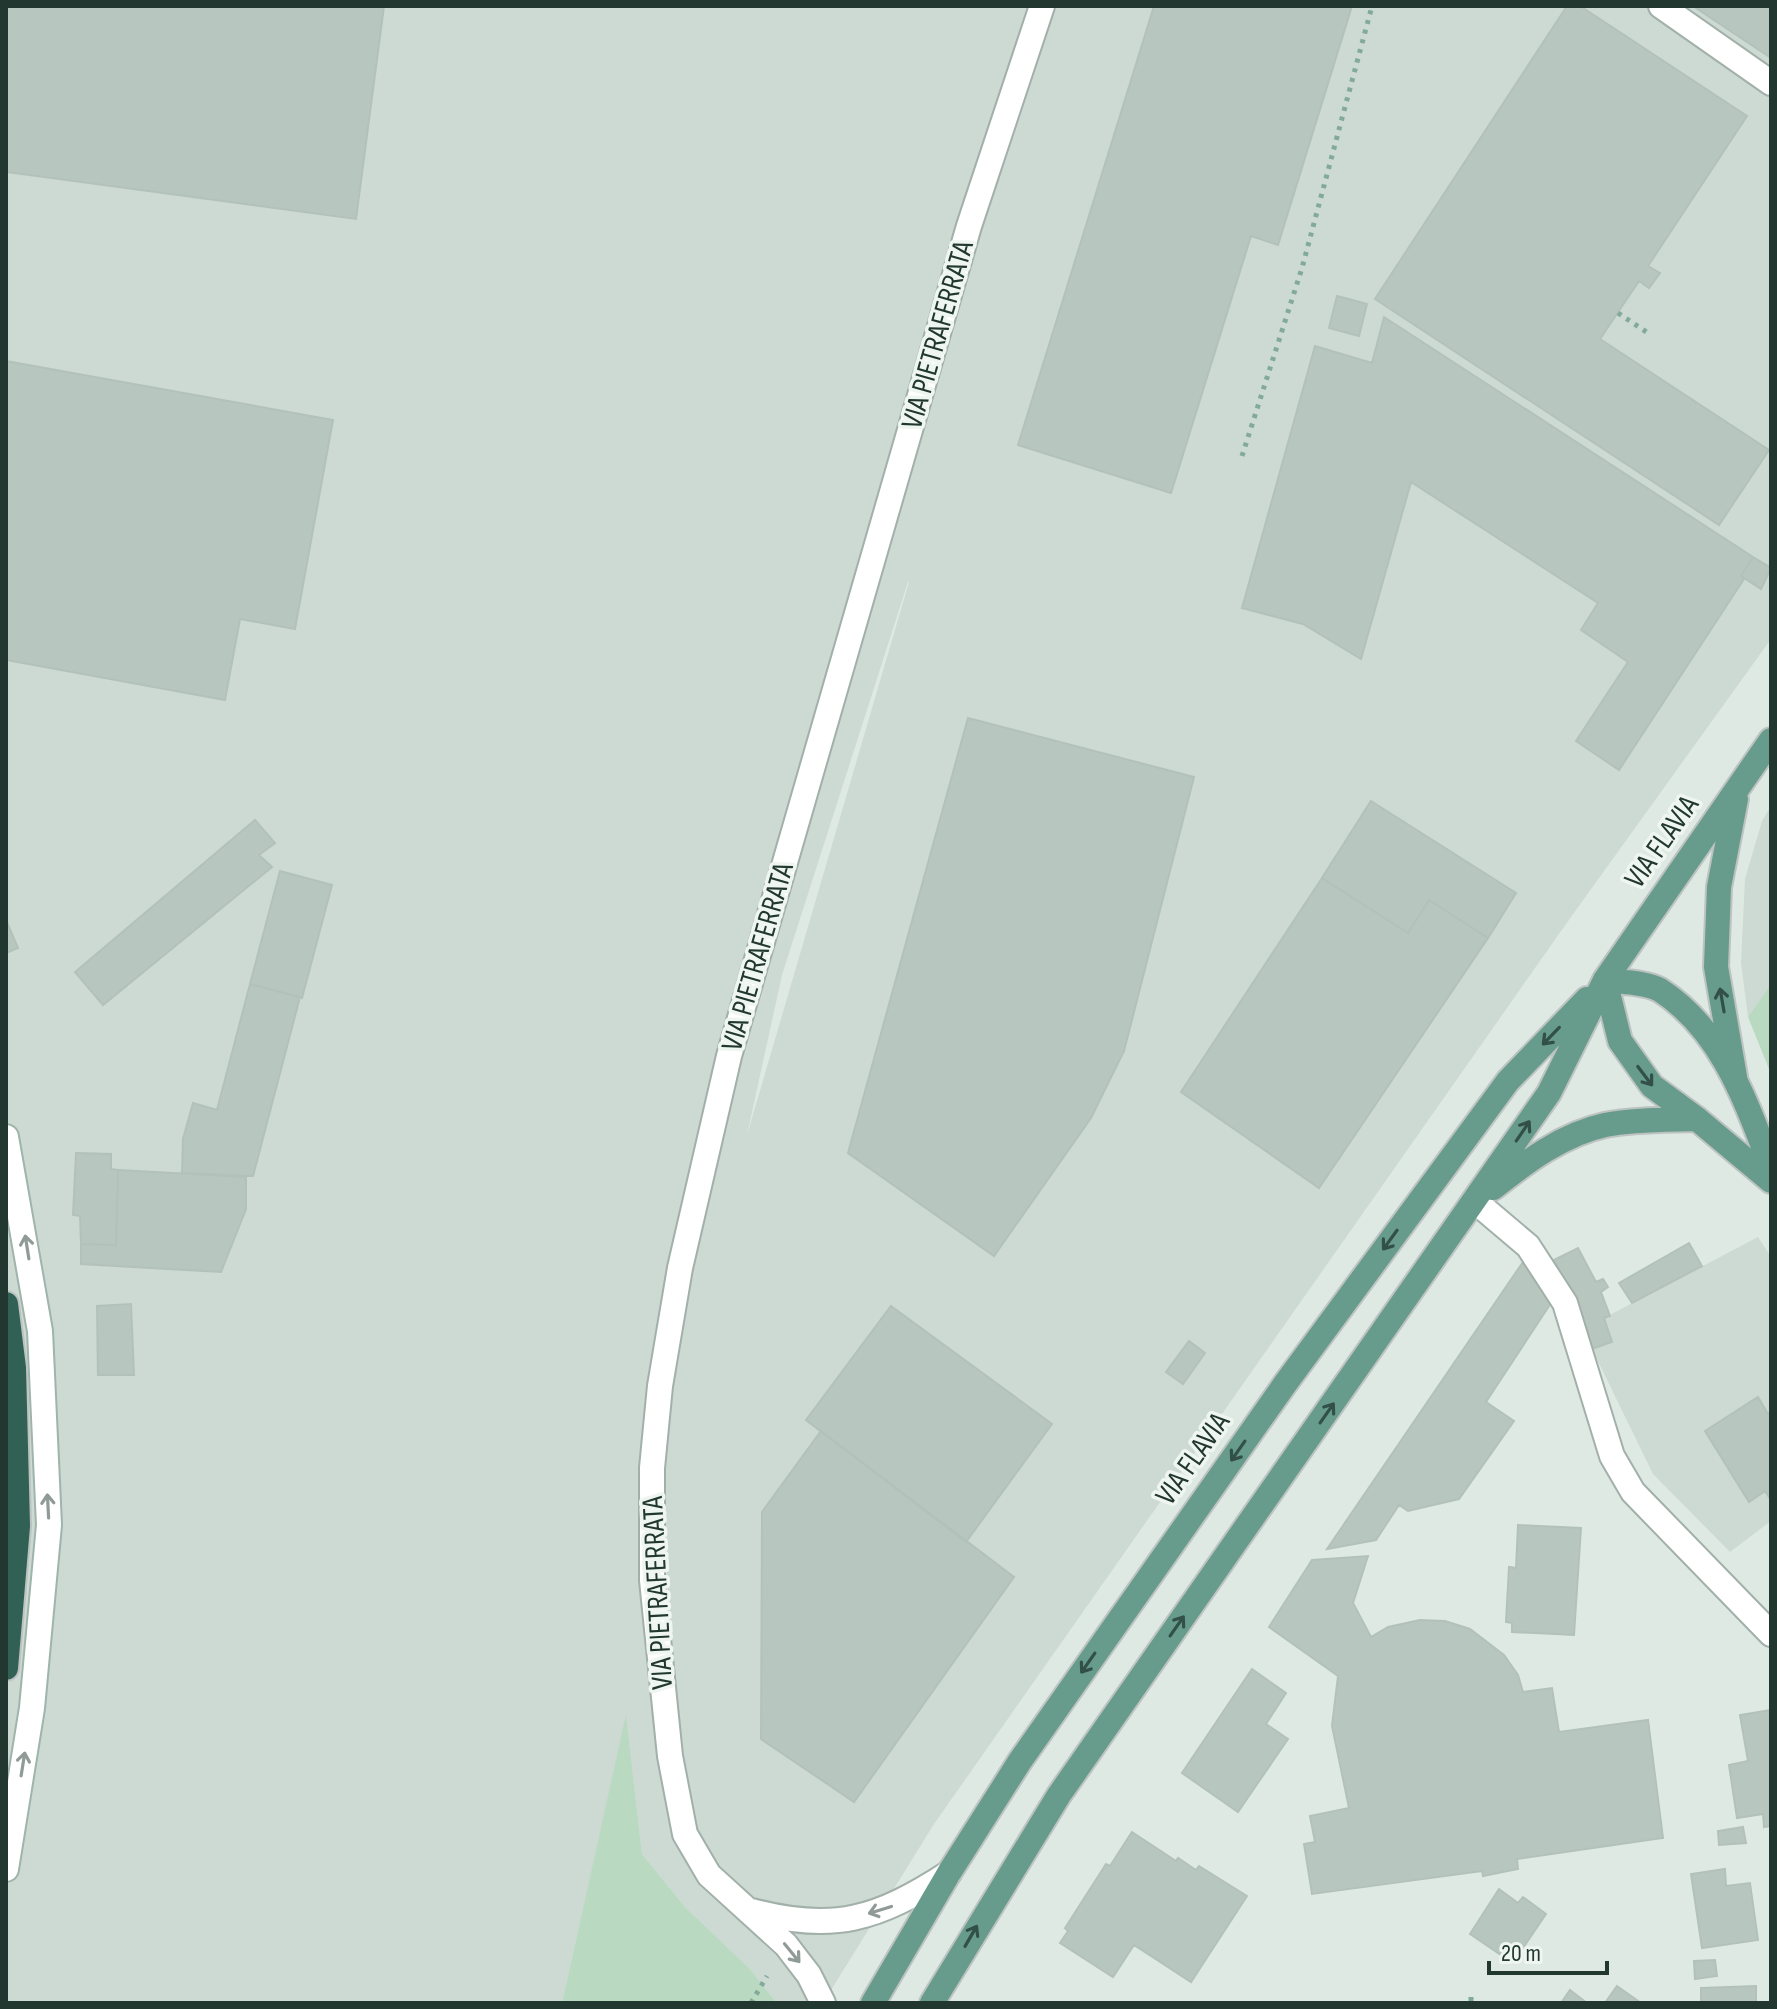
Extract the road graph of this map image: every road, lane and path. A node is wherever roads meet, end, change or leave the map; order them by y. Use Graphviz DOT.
graph roads {
  1 [pos="1042,6"];
  2 [pos="1372,6"];
  3 [pos="1661,6"];
  4 [pos="1771,83"];
  5 [pos="1618,313"];
  6 [pos="1651,335"];
  7 [pos="1242,456"];
  8 [pos="1771,740"];
  9 [pos="1738,788"];
  10 [pos="1605,980"];
  11 [pos="1735,1077"];
  12 [pos="1697,1119"];
  13 [pos="6,1137"];
  14 [pos="1771,1167"];
  15 [pos="1771,1181"];
  16 [pos="1476,1202"];
  17 [pos="6,1304"];
  18 [pos="1771,1634"];
  19 [pos="6,1668"];
  20 [pos="6,1869"];
  21 [pos="949,1873"];
  22 [pos="750,1910"];
  23 [pos="767,1976"];
  24 [pos="751,2003"];
  25 [pos="823,2003"];
  26 [pos="873,2003"];
  27 [pos="932,2003"];
  1 -- 22 [label="street, VIA PIETRAFERRATA"];
  2 -- 7 [label="path"];
  3 -- 4 [label="street"];
  5 -- 6 [label="path"];
  8 -- 9 [label="main road, VIA FLAVIA"];
  9 -- 10 [label="main road, VIA FLAVIA"];
  11 -- 9 [label="main road, one-way"];
  10 -- 11 [label="main road"];
  10 -- 12 [label="main road, one-way"];
  16 -- 10 [label="main road, VIA FLAVIA, one-way"];
  10 -- 21 [label="main road, VIA FLAVIA, one-way"];
  11 -- 14 [label="main road"];
  12 -- 15 [label="main road"];
  12 -- 16 [label="main road"];
  20 -- 13 [label="street, one-way"];
  16 -- 18 [label="street"];
  27 -- 16 [label="main road, VIA FLAVIA, one-way"];
  17 -- 19 [label="highway"];
  21 -- 22 [label="street, VIA PIETRAFERRATA, one-way"];
  21 -- 26 [label="main road, VIA FLAVIA"];
  22 -- 25 [label="street, VIA PIETRAFERRATA, one-way"];
  23 -- 24 [label="path"];
}
